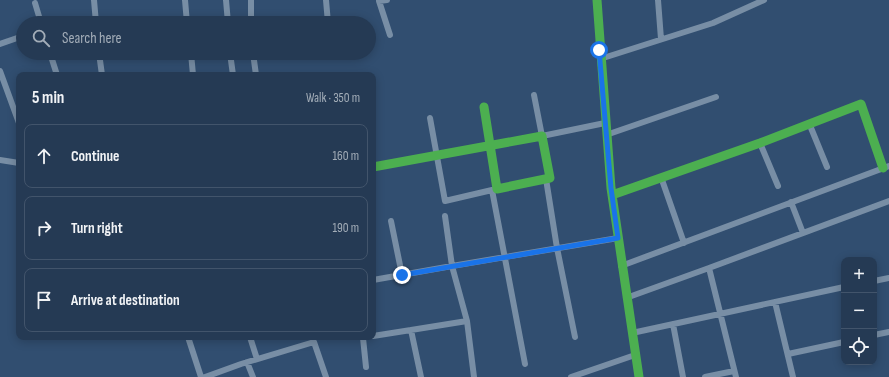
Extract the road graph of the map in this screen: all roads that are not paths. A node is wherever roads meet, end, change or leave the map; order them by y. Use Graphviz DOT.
graph roads {
  1 [pos="94,0"];
  2 [pos="185,0"];
  3 [pos="226,0"];
  4 [pos="251,0"];
  5 [pos="326,0"];
  6 [pos="387,0"];
  7 [pos="596,0"];
  8 [pos="658,0"];
  9 [pos="764,0"];
  10 [pos="379,1"];
  11 [pos="35,3"];
  12 [pos="39,16"];
  13 [pos="95,16"];
  14 [pos="186,16"];
  15 [pos="227,16"];
  16 [pos="251,16"];
  17 [pos="327,16"];
  18 [pos="390,36"];
  19 [pos="16,38"];
  20 [pos="662,39"];
  21 [pos="0,44"];
  22 [pos="600,59"];
  23 [pos="52,60"];
  24 [pos="100,60"];
  25 [pos="191,60"];
  26 [pos="231,60"];
  27 [pos="255,60"];
  28 [pos="0,71"];
  29 [pos="56,72"];
  30 [pos="102,72"];
  31 [pos="193,72"];
  32 [pos="232,72"];
  33 [pos="256,72"];
  34 [pos="534,95"];
  35 [pos="716,97"];
  36 [pos="484,107"];
  37 [pos="16,115"];
  38 [pos="430,118"];
  39 [pos="605,123"];
  40 [pos="809,123"];
  41 [pos="606,135"];
  42 [pos="542,136"];
  43 [pos="760,143"];
  44 [pos="489,145"];
  45 [pos="437,154"];
  46 [pos="0,160"];
  47 [pos="16,162"];
  48 [pos="376,166"];
  49 [pos="827,167"];
  50 [pos="886,167"];
  51 [pos="662,177"];
  52 [pos="546,178"];
  53 [pos="778,186"];
  54 [pos="494,189"];
  55 [pos="612,195"];
  56 [pos="889,201"];
  57 [pos="791,202"];
  58 [pos="445,216"];
  59 [pos="391,221"];
  60 [pos="803,233"];
  61 [pos="618,238"];
  62 [pos="684,243"];
  63 [pos="557,248"];
  64 [pos="504,257"];
  65 [pos="452,266"];
  66 [pos="621,266"];
  67 [pos="709,268"];
  68 [pos="402,275"];
  69 [pos="889,278"];
  70 [pos="376,279"];
  71 [pos="877,280"];
  72 [pos="841,288"];
  73 [pos="626,298"];
  74 [pos="775,302"];
  75 [pos="720,314"];
  76 [pos="467,321"];
  77 [pos="673,324"];
  78 [pos="411,330"];
  79 [pos="889,332"];
  80 [pos="632,333"];
  81 [pos="877,334"];
  82 [pos="376,336"];
  83 [pos="575,336"];
  84 [pos="189,340"];
  85 [pos="251,340"];
  86 [pos="313,340"];
  87 [pos="364,340"];
  88 [pos="841,343"];
  89 [pos="788,354"];
  90 [pos="635,355"];
  91 [pos="258,359"];
  92 [pos="247,362"];
  93 [pos="525,364"];
  94 [pos="366,366"];
  95 [pos="735,374"];
  96 [pos="584,375"];
  97 [pos="201,377"];
  98 [pos="205,377"];
  99 [pos="253,377"];
  100 [pos="326,377"];
  101 [pos="421,377"];
  102 [pos="474,377"];
  103 [pos="571,377"];
  104 [pos="639,377"];
  105 [pos="683,377"];
  106 [pos="704,377"];
  107 [pos="793,377"];
  1 -- 13 [label="street"];
  2 -- 14 [label="street"];
  3 -- 15 [label="street"];
  4 -- 16 [label="street"];
  5 -- 17 [label="street"];
  6 -- 10 [label="street"];
  7 -- 22 [label="street"];
  8 -- 20 [label="street"];
  9 -- 20 [label="street"];
  10 -- 18 [label="street"];
  11 -- 12 [label="street"];
  19 -- 21 [label="street"];
  20 -- 22 [label="street"];
  22 -- 39 [label="street"];
  23 -- 29 [label="street"];
  24 -- 30 [label="street"];
  25 -- 31 [label="street"];
  26 -- 32 [label="street"];
  27 -- 33 [label="street"];
  28 -- 37 [label="street"];
  34 -- 42 [label="street"];
  35 -- 41 [label="street"];
  36 -- 44 [label="street"];
  38 -- 45 [label="street"];
  39 -- 41 [label="street"];
  39 -- 42 [label="street"];
  40 -- 43 [label="street"];
  40 -- 49 [label="street"];
  40 -- 50 [label="street"];
  41 -- 55 [label="street"];
  42 -- 44 [label="street"];
  42 -- 52 [label="street"];
  43 -- 51 [label="street"];
  43 -- 53 [label="street"];
  44 -- 45 [label="street"];
  44 -- 54 [label="street"];
  45 -- 48 [label="street"];
  45 -- 54 [label="street"];
  46 -- 47 [label="street"];
  50 -- 57 [label="street"];
  51 -- 55 [label="street"];
  51 -- 62 [label="street"];
  52 -- 54 [label="street"];
  52 -- 63 [label="street"];
  54 -- 64 [label="street"];
  55 -- 61 [label="street"];
  56 -- 60 [label="street"];
  57 -- 60 [label="street"];
  57 -- 62 [label="street"];
  58 -- 65 [label="street"];
  59 -- 68 [label="street"];
  60 -- 67 [label="street"];
  61 -- 63 [label="street"];
  61 -- 66 [label="street"];
  62 -- 66 [label="street"];
  63 -- 64 [label="street"];
  63 -- 83 [label="street"];
  64 -- 65 [label="street"];
  64 -- 93 [label="street"];
  65 -- 68 [label="street"];
  65 -- 76 [label="street"];
  66 -- 73 [label="street"];
  67 -- 73 [label="street"];
  67 -- 75 [label="street"];
  68 -- 70 [label="street"];
  69 -- 71 [label="street"];
  72 -- 74 [label="street"];
  73 -- 80 [label="street"];
  74 -- 75 [label="street"];
  74 -- 89 [label="street"];
  75 -- 77 [label="street"];
  75 -- 95 [label="street"];
  76 -- 78 [label="street"];
  76 -- 102 [label="street"];
  77 -- 80 [label="street"];
  77 -- 105 [label="street"];
  78 -- 82 [label="street"];
  78 -- 101 [label="street"];
  79 -- 81 [label="street"];
  80 -- 90 [label="street"];
  84 -- 97 [label="street"];
  85 -- 91 [label="street"];
  86 -- 91 [label="street"];
  86 -- 100 [label="street"];
  87 -- 94 [label="street"];
  88 -- 89 [label="street"];
  89 -- 107 [label="street"];
  90 -- 96 [label="street"];
  90 -- 104 [label="street"];
  91 -- 92 [label="street"];
  92 -- 98 [label="street"];
  92 -- 99 [label="street"];
  95 -- 106 [label="street"];
  96 -- 103 [label="street"];
}
